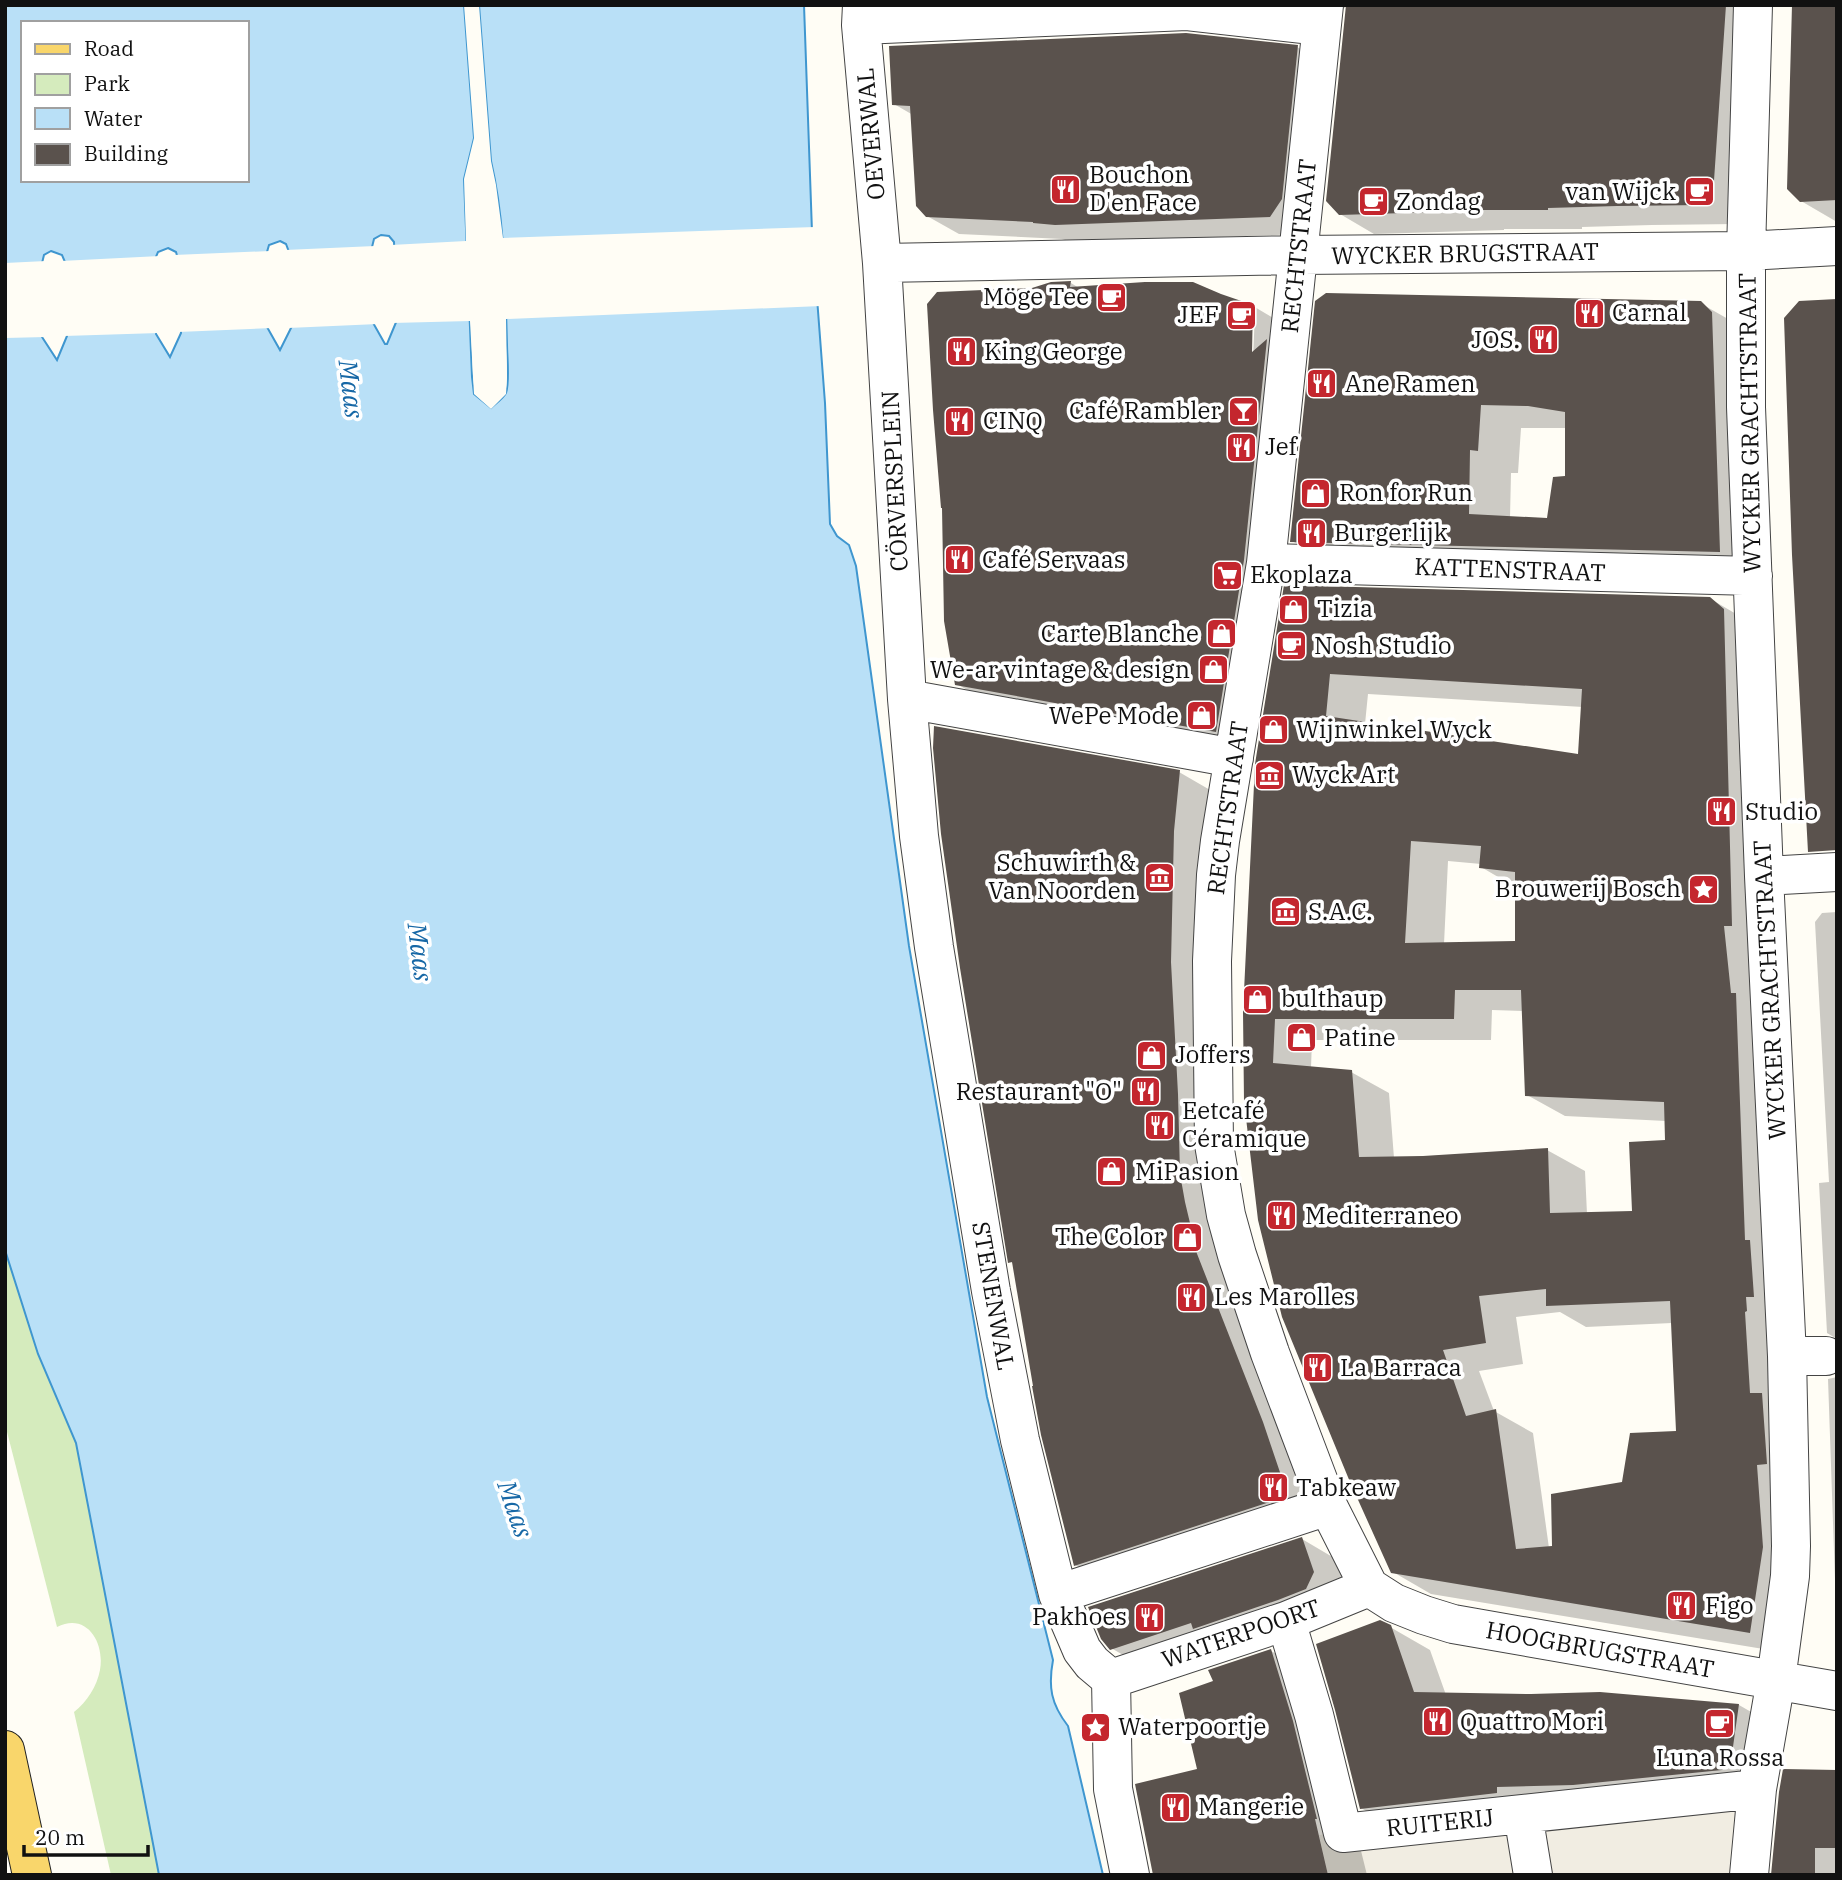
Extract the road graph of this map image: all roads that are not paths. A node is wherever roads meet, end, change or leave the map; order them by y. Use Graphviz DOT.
graph roads {
  1 [pos="1753,5"];
  2 [pos="862,15"];
  3 [pos="1323,16"];
  4 [pos="1837,246"];
  5 [pos="1746,251"];
  6 [pos="1298,255"];
  7 [pos="882,263"];
  8 [pos="1266,564"];
  9 [pos="1754,576"];
  10 [pos="907,699"];
  11 [pos="1234,758"];
  12 [pos="1837,872"];
  13 [pos="1764,876"];
  14 [pos="1787,1356"];
  15 [pos="1826,1356"];
  16 [pos="1328,1506"];
  17 [pos="1369,1587"];
  18 [pos="1058,1594"];
  19 [pos="1286,1621"];
  20 [pos="1111,1679"];
  21 [pos="1776,1680"];
  22 [pos="1837,1691"];
  23 [pos="5,1750"];
  24 [pos="1757,1789"];
  25 [pos="8,1796"];
  26 [pos="1523,1814"];
  27 [pos="32,1875"];
  28 [pos="1130,1875"];
  29 [pos="1533,1875"];
  30 [pos="1749,1875"];
  1 -- 5 [label="street, WYCKER GRACHTSTRAAT"];
  2 -- 3 [label="street"];
  2 -- 7 [label="street, OEVERWAL"];
  3 -- 6 [label="street, RECHTSTRAAT"];
  4 -- 5 [label="street, WYCKER BRUGSTRAAT"];
  5 -- 6 [label="street, WYCKER BRUGSTRAAT"];
  5 -- 9 [label="street, WYCKER GRACHTSTRAAT"];
  6 -- 7 [label="street, WYCKER BRUGSTRAAT"];
  6 -- 8 [label="street, RECHTSTRAAT"];
  7 -- 10 [label="street, CÖRVERSPLEIN"];
  8 -- 9 [label="street, KATTENSTRAAT"];
  8 -- 11 [label="street, RECHTSTRAAT"];
  9 -- 13 [label="street, WYCKER GRACHTSTRAAT"];
  10 -- 11 [label="street"];
  10 -- 18 [label="street, STENENWAL"];
  11 -- 16 [label="street, RECHTSTRAAT"];
  12 -- 13 [label="street"];
  13 -- 14 [label="street, WYCKER GRACHTSTRAAT"];
  14 -- 15 [label="street"];
  14 -- 21 [label="street, WYCKER GRACHTSTRAAT"];
  16 -- 17 [label="street, RECHTSTRAAT"];
  16 -- 18 [label="street"];
  17 -- 19 [label="street, WATERPOORT"];
  17 -- 21 [label="street, HOOGBRUGSTRAAT"];
  18 -- 20 [label="street, STENENWAL"];
  19 -- 20 [label="street, WATERPOORT"];
  19 -- 26 [label="street, RUITERIJ"];
  20 -- 28 [label="street"];
  21 -- 22 [label="street, HOOGBRUGSTRAAT"];
  21 -- 24 [label="street"];
  23 -- 25 [label="main road"];
  24 -- 26 [label="street, RUITERIJ"];
  24 -- 30 [label="street"];
  25 -- 27 [label="main road"];
  26 -- 29 [label="street"];
}
